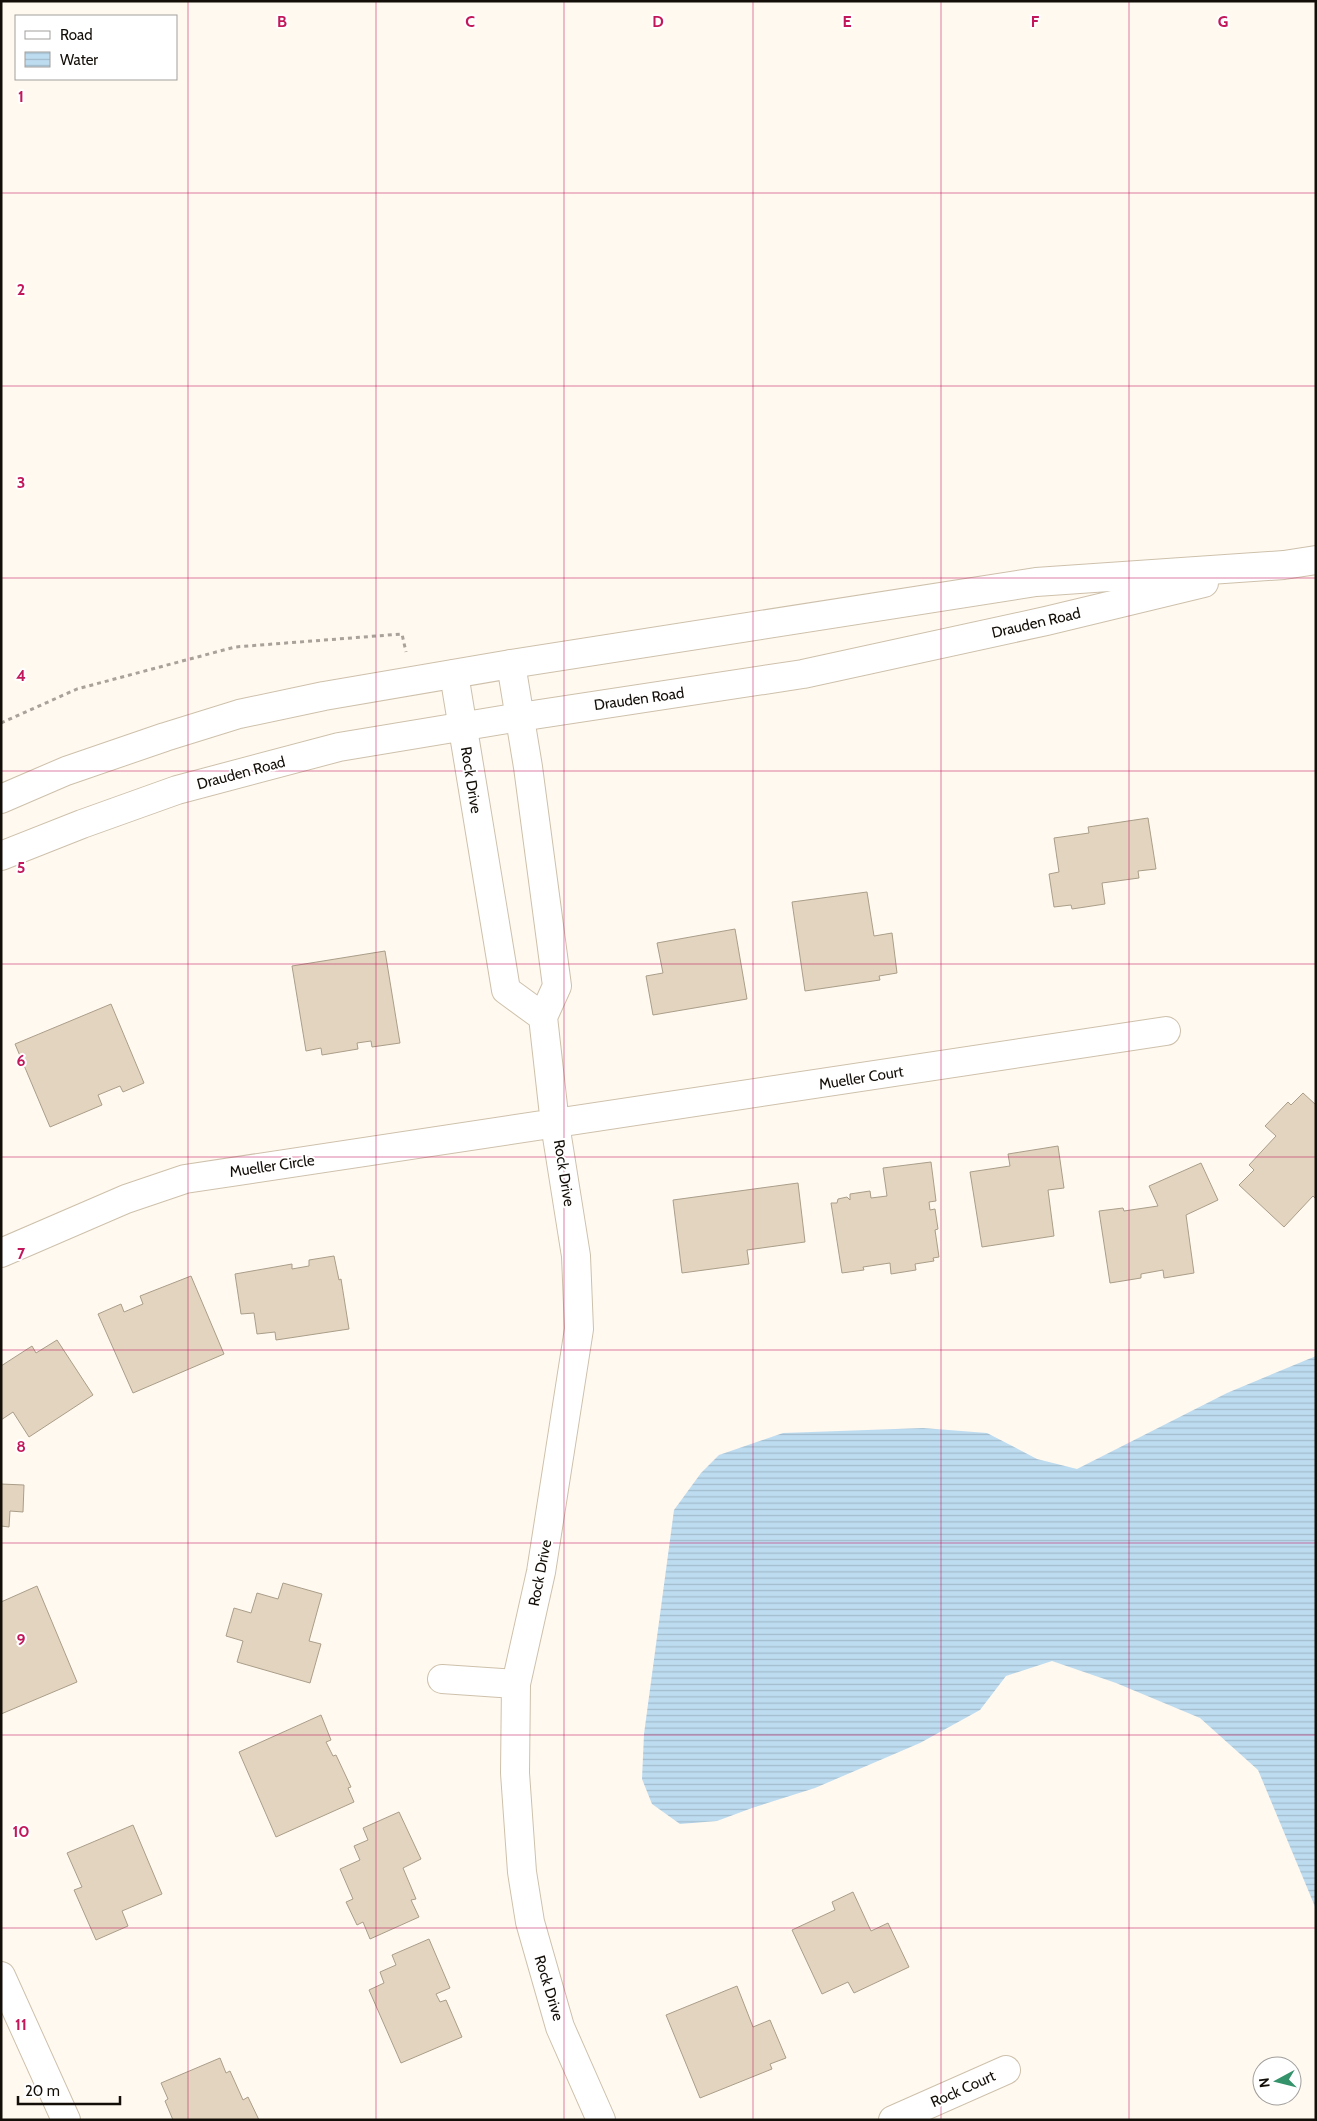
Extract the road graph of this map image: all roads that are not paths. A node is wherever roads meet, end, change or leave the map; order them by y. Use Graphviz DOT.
graph roads {
  1 [pos="1316,560"];
  2 [pos="1284,565"];
  3 [pos="511,664"];
  4 [pos="454,674"];
  5 [pos="520,717"];
  6 [pos="463,726"];
  7 [pos="1,799"];
  8 [pos="1,856"];
  9 [pos="543,1016"];
  10 [pos="1166,1031"];
  11 [pos="555,1124"];
  12 [pos="1,1253"];
  13 [pos="442,1679"];
  14 [pos="516,1684"];
  15 [pos="1,1976"];
  16 [pos="1006,2070"];
  17 [pos="66,2120"];
  18 [pos="601,2120"];
  19 [pos="893,2120"];
  1 -- 2 [label="street, Drauden Road"];
  2 -- 3 [label="street, Drauden Road"];
  2 -- 5 [label="street, Drauden Road"];
  3 -- 4 [label="street, Drauden Road"];
  3 -- 5 [label="street"];
  4 -- 6 [label="street, Rock Drive"];
  4 -- 7 [label="street, Drauden Road"];
  5 -- 6 [label="street, Drauden Road"];
  5 -- 9 [label="street"];
  6 -- 8 [label="street, Drauden Road"];
  6 -- 9 [label="street, Rock Drive"];
  9 -- 11 [label="street, Rock Drive"];
  10 -- 11 [label="street, Mueller Court"];
  11 -- 12 [label="street, Mueller Circle"];
  11 -- 14 [label="street, Rock Drive"];
  13 -- 14 [label="street"];
  14 -- 18 [label="street, Rock Drive"];
  15 -- 17 [label="street"];
  16 -- 19 [label="street, Rock Court"];
}
